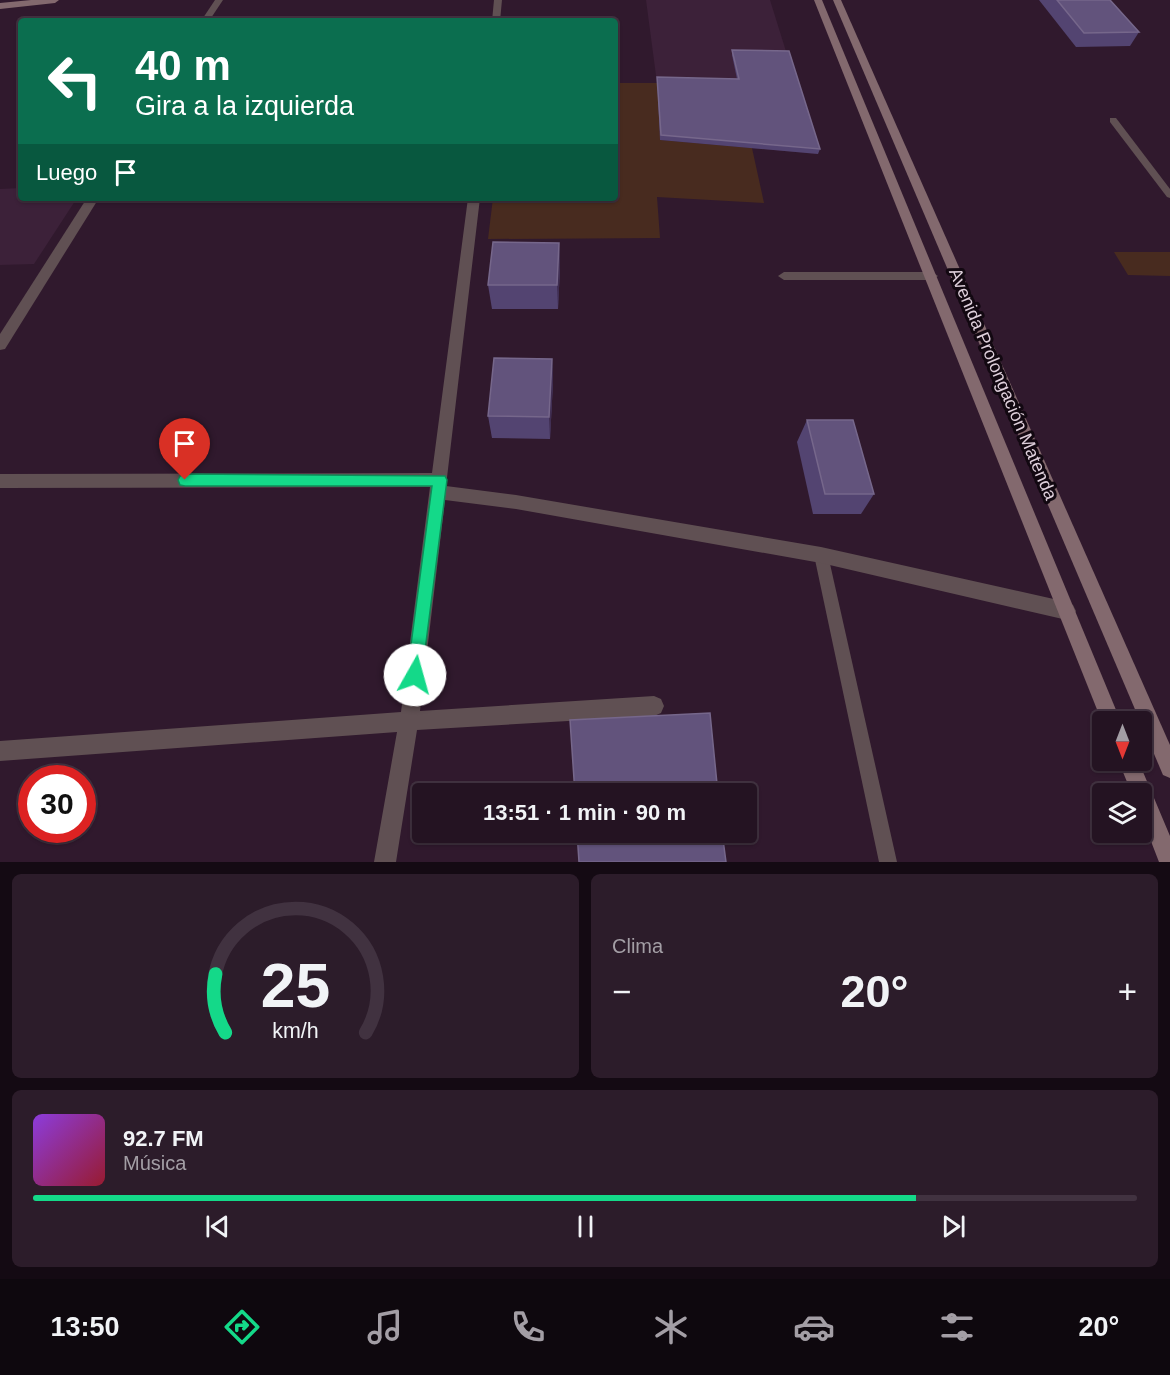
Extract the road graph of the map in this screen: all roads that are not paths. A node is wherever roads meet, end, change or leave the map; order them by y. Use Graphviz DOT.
graph roads {
  1 [pos="55,0"];
  2 [pos="219,0"];
  3 [pos="498,0"];
  4 [pos="818,0"];
  5 [pos="837,0"];
  6 [pos="0,6"];
  7 [pos="207,18"];
  8 [pos="496,18"];
  9 [pos="1113,120"];
  10 [pos="1170,195"];
  11 [pos="91,201"];
  12 [pos="474,201"];
  13 [pos="784,276"];
  14 [pos="932,276"];
  15 [pos="0,345"];
  16 [pos="0,481"];
  17 [pos="439,486"];
  18 [pos="821,555"];
  19 [pos="1067,611"];
  20 [pos="654,706"];
  21 [pos="1108,711"];
  22 [pos="409,721"];
  23 [pos="0,751"];
  24 [pos="1170,768"];
  25 [pos="1133,771"];
  26 [pos="385,862"];
  27 [pos="888,862"];
  28 [pos="1170,862"];
  1 -- 6 [label="main road"];
  2 -- 7 [label="street"];
  3 -- 8 [label="street"];
  4 -- 14 [label="main road, Avenida Prolongación Matenda"];
  5 -- 24 [label="main road, Avenida Prolongación Matenda"];
  9 -- 10 [label="lane"];
  11 -- 15 [label="street"];
  12 -- 17 [label="street"];
  13 -- 14 [label="street"];
  14 -- 19 [label="main road, Avenida Prolongación Matenda"];
  16 -- 17 [label="street"];
  17 -- 18 [label="street"];
  17 -- 22 [label="street"];
  18 -- 19 [label="street"];
  18 -- 27 [label="lane"];
  19 -- 21 [label="main road, Avenida Prolongación Matenda"];
  20 -- 22 [label="street"];
  22 -- 23 [label="street"];
  22 -- 26 [label="street"];
  25 -- 28 [label="main road"];
}
